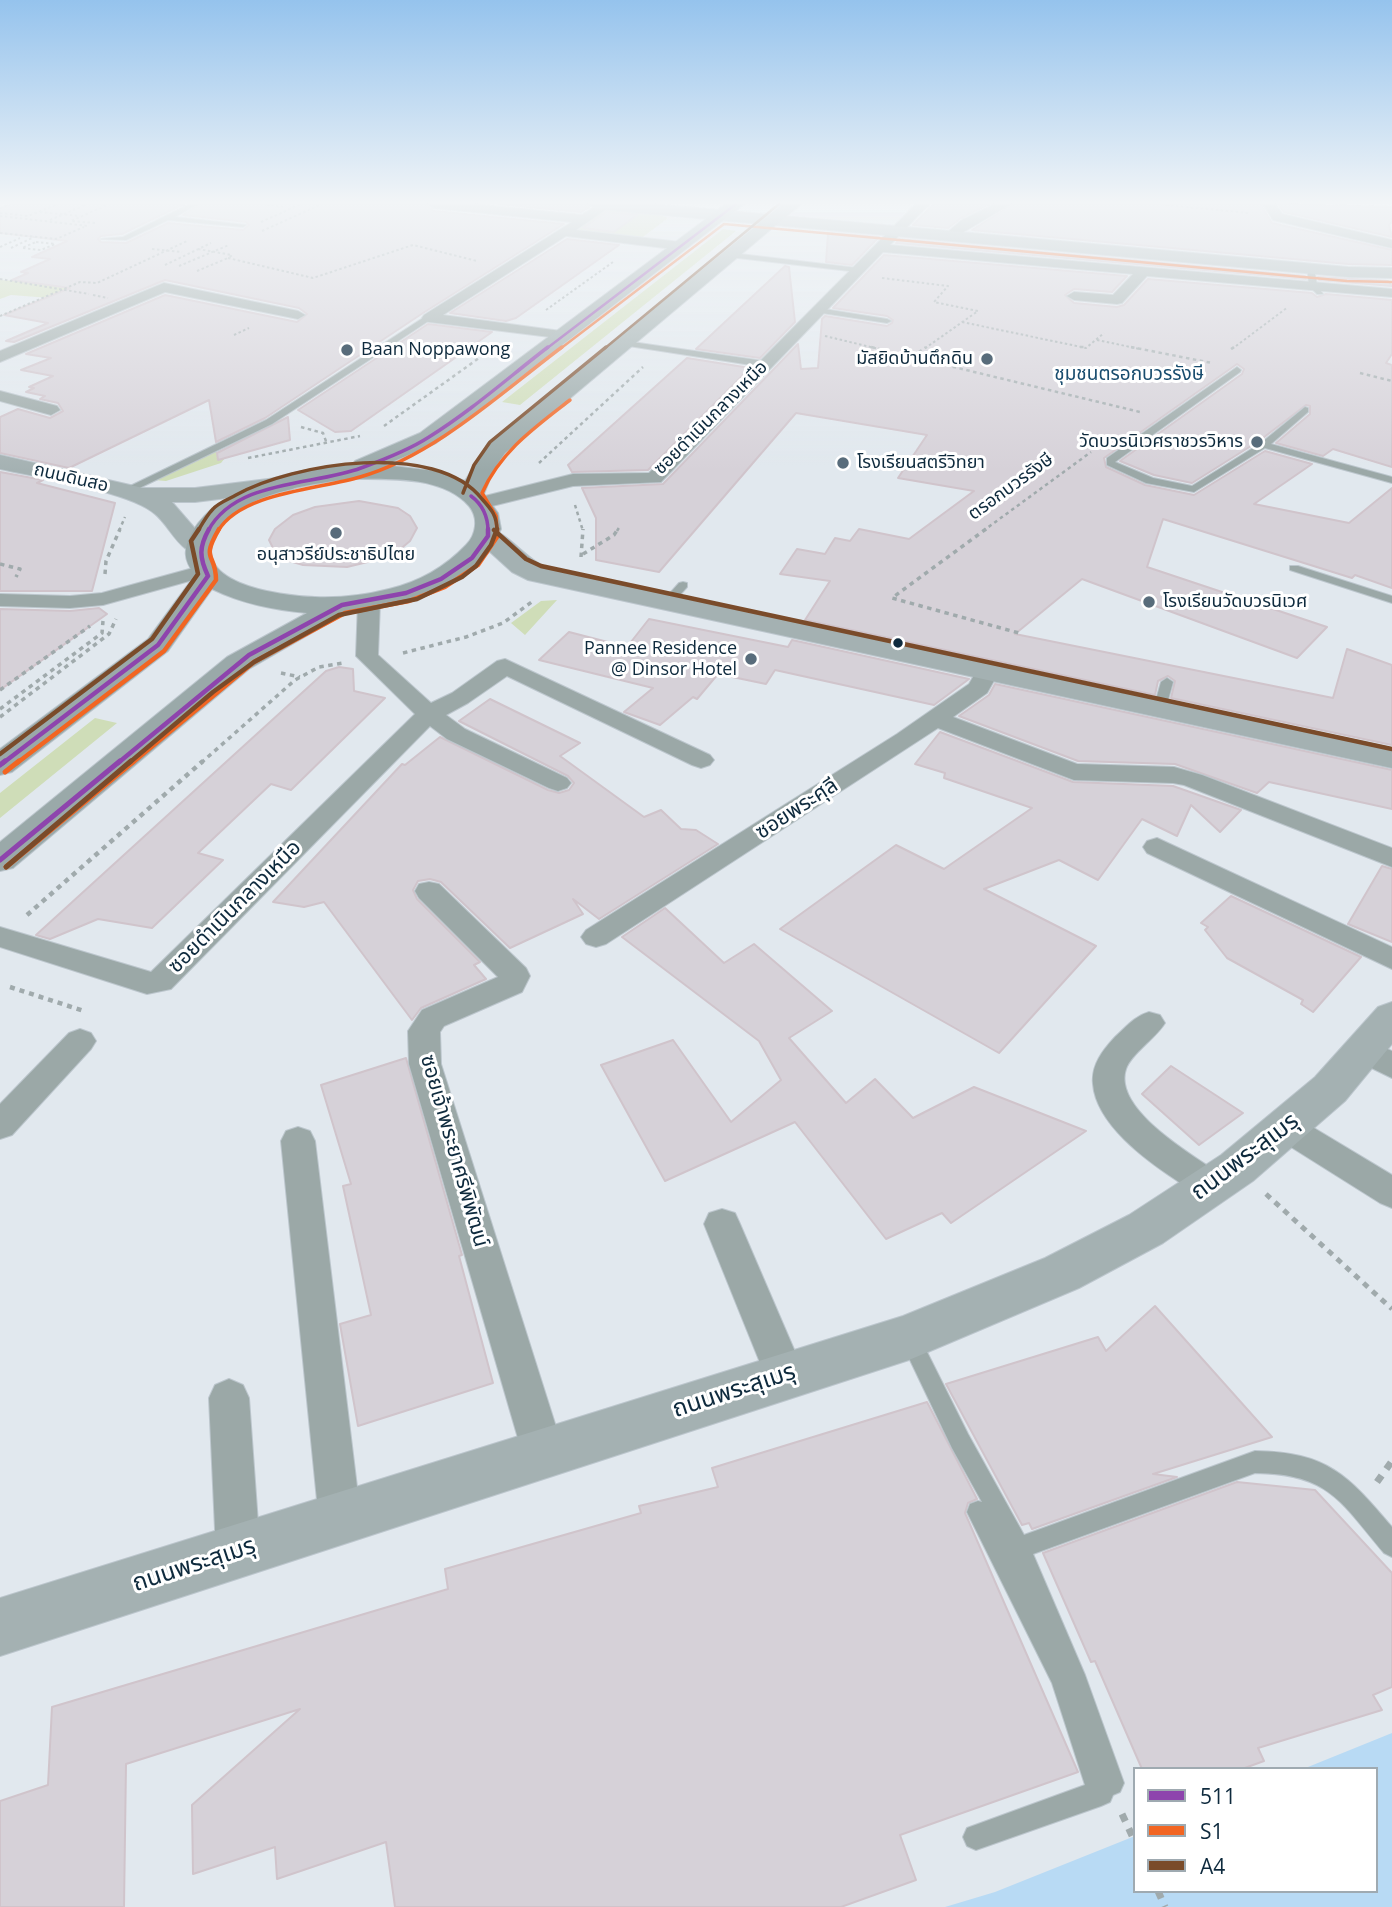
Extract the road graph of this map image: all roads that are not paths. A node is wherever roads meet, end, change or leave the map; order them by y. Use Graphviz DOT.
graph roads {
  1 [pos="150,293"];
  2 [pos="197,293"];
  3 [pos="467,293"];
  4 [pos="618,293"];
  5 [pos="686,293"];
  6 [pos="836,293"];
  7 [pos="1124,293"];
  8 [pos="1074,296"];
  9 [pos="818,310"];
  10 [pos="298,316"];
  11 [pos="429,318"];
  12 [pos="887,321"];
  13 [pos="561,336"];
  14 [pos="625,344"];
  15 [pos="0,357"];
  16 [pos="764,363"];
  17 [pos="1237,370"];
  18 [pos="0,396"];
  19 [pos="51,410"];
  20 [pos="1305,410"];
  21 [pos="1264,445"];
  22 [pos="0,462"];
  23 [pos="348,472"];
  24 [pos="1392,480"];
  25 [pos="284,484"];
  26 [pos="134,493"];
  27 [pos="475,499"];
  28 [pos="488,536"];
  29 [pos="204,565"];
  30 [pos="1294,568"];
  31 [pos="0,600"];
  32 [pos="1392,600"];
  33 [pos="356,603"];
  34 [pos="988,670"];
  35 [pos="429,714"];
  36 [pos="936,719"];
  37 [pos="1392,758"];
  38 [pos="701,760"];
  39 [pos="0,765"];
  40 [pos="558,783"];
  41 [pos="1157,847"];
  42 [pos="1392,858"];
  43 [pos="0,860"];
  44 [pos="429,891"];
  45 [pos="1,937"];
  46 [pos="596,937"];
  47 [pos="1392,959"];
  48 [pos="1392,1017"];
  49 [pos="1149,1023"];
  50 [pos="80,1041"];
  51 [pos="1378,1058"];
  52 [pos="0,1126"];
  53 [pos="1287,1128"];
  54 [pos="298,1141"];
  55 [pos="1224,1177"];
  56 [pos="1392,1193"];
  57 [pos="722,1224"];
  58 [pos="909,1337"];
  59 [pos="785,1375"];
  60 [pos="229,1398"];
  61 [pos="543,1452"];
  62 [pos="978,1512"];
  63 [pos="340,1520"];
  64 [pos="1392,1545"];
  65 [pos="1019,1548"];
  66 [pos="238,1551"];
  67 [pos="0,1627"];
  68 [pos="1068,1677"];
  69 [pos="1111,1783"];
  70 [pos="976,1837"];
  1 -- 15 [label="street"];
  2 -- 10 [label="street"];
  3 -- 11 [label="street"];
  4 -- 13 [label="main road"];
  5 -- 14 [label="main road"];
  6 -- 9 [label="street, ซอยดำเนินกลางเหนือ"];
  7 -- 8 [label="street"];
  9 -- 12 [label="lane"];
  9 -- 16 [label="street, ซอยดำเนินกลางเหนือ"];
  11 -- 13 [label="street"];
  11 -- 26 [label="lane"];
  13 -- 23 [label="main road"];
  14 -- 16 [label="lane"];
  14 -- 27 [label="main road"];
  16 -- 27 [label="street, ซอยดำเนินกลางเหนือ"];
  17 -- 21 [label="lane"];
  18 -- 19 [label="street"];
  20 -- 21 [label="lane"];
  21 -- 24 [label="lane"];
  22 -- 26 [label="main road, ถนนดินสอ"];
  23 -- 25 [label="main road"];
  23 -- 27 [label="main road"];
  25 -- 26 [label="main road, ถนนดินสอ"];
  25 -- 29 [label="main road"];
  26 -- 29 [label="main road, ถนนดินสอ"];
  27 -- 28 [label="main road"];
  28 -- 33 [label="main road"];
  28 -- 34 [label="main road"];
  29 -- 31 [label="street"];
  29 -- 33 [label="main road"];
  29 -- 39 [label="main road"];
  30 -- 32 [label="lane"];
  33 -- 35 [label="street"];
  33 -- 43 [label="main road"];
  34 -- 36 [label="street, ซอยพระศุลี"];
  34 -- 37 [label="main road"];
  35 -- 38 [label="street, ซอยดำเนินกลางเหนือ"];
  35 -- 40 [label="street"];
  35 -- 45 [label="street, ซอยดำเนินกลางเหนือ"];
  36 -- 42 [label="street"];
  36 -- 46 [label="street, ซอยพระศุลี"];
  41 -- 47 [label="street"];
  44 -- 61 [label="street, ซอยเจ้าพระยาศรีพิพัฒน์"];
  48 -- 51 [label="main road, ถนนพระสุเมรุ"];
  49 -- 55 [label="street"];
  50 -- 52 [label="street"];
  51 -- 53 [label="main road, ถนนพระสุเมรุ"];
  53 -- 55 [label="main road, ถนนพระสุเมรุ"];
  53 -- 56 [label="street"];
  54 -- 63 [label="street"];
  55 -- 58 [label="main road, ถนนพระสุเมรุ"];
  57 -- 59 [label="street"];
  58 -- 59 [label="main road, ถนนพระสุเมรุ"];
  58 -- 65 [label="lane"];
  59 -- 61 [label="main road, ถนนพระสุเมรุ"];
  60 -- 66 [label="street"];
  61 -- 63 [label="main road, ถนนพระสุเมรุ"];
  62 -- 68 [label="lane"];
  63 -- 66 [label="main road, ถนนพระสุเมรุ"];
  64 -- 65 [label="lane"];
  65 -- 68 [label="lane"];
  66 -- 67 [label="main road, ถนนพระสุเมรุ"];
  68 -- 69 [label="lane"];
  68 -- 70 [label="lane"];
}
